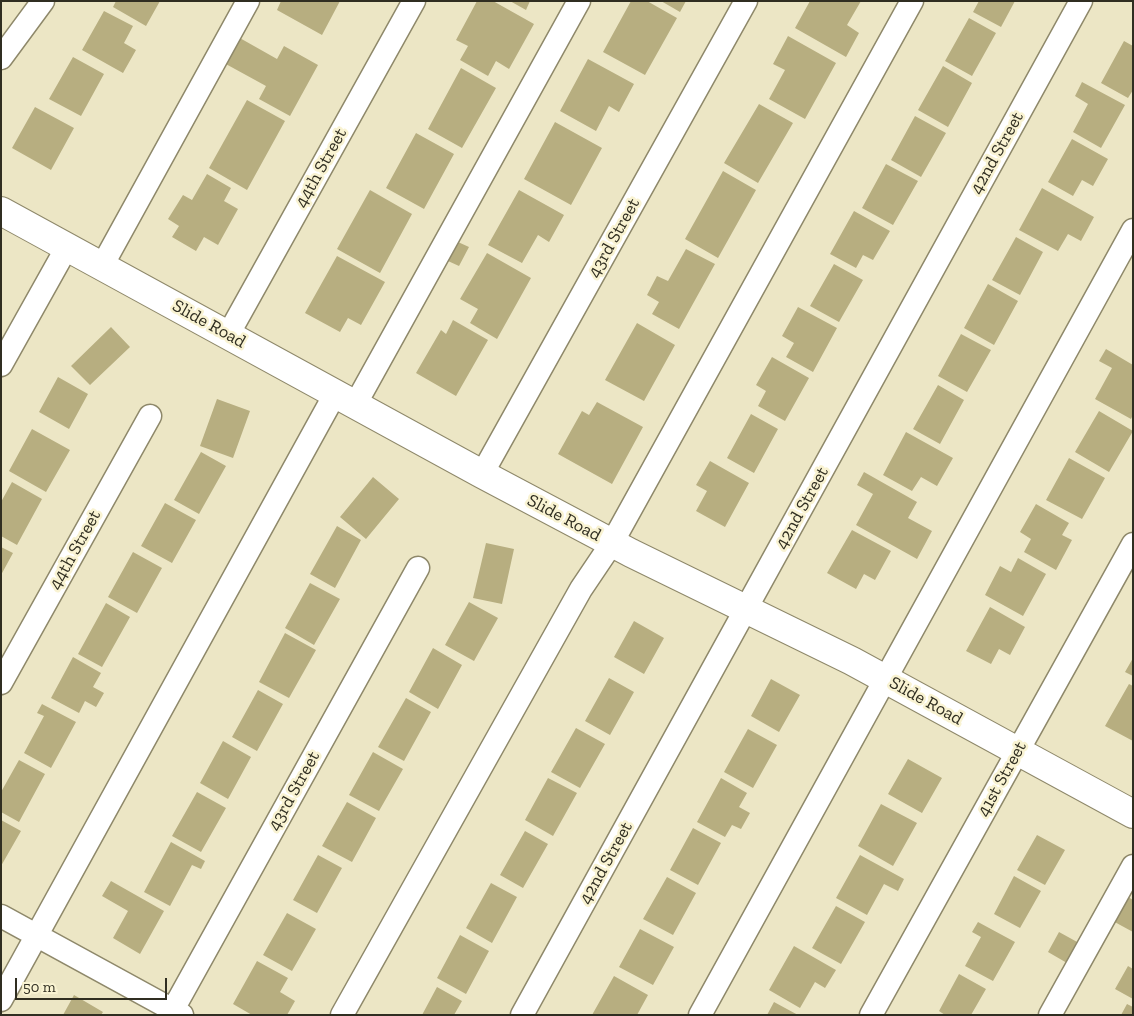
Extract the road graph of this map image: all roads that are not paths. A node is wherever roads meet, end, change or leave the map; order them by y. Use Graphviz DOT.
graph roads {
  1 [pos="43,1"];
  2 [pos="248,1"];
  3 [pos="414,1"];
  4 [pos="579,1"];
  5 [pos="746,1"];
  6 [pos="912,1"];
  7 [pos="1081,1"];
  8 [pos="1,58"];
  9 [pos="1,211"];
  10 [pos="1133,230"];
  11 [pos="67,247"];
  12 [pos="102,266"];
  13 [pos="228,335"];
  14 [pos="1,365"];
  15 [pos="345,399"];
  16 [pos="150,416"];
  17 [pos="482,474"];
  18 [pos="612,542"];
  19 [pos="1133,544"];
  20 [pos="418,568"];
  21 [pos="747,609"];
  22 [pos="885,678"];
  23 [pos="1,683"];
  24 [pos="1018,751"];
  25 [pos="1133,814"];
  26 [pos="1133,866"];
  27 [pos="1,916"];
  28 [pos="37,935"];
  29 [pos="1,1000"];
  30 [pos="175,1013"];
  31 [pos="342,1015"];
  32 [pos="522,1015"];
  33 [pos="700,1015"];
  34 [pos="871,1015"];
  35 [pos="1050,1015"];
  1 -- 8 [label="street"];
  2 -- 12 [label="street"];
  3 -- 13 [label="street, 44th Street"];
  4 -- 15 [label="street"];
  5 -- 17 [label="street, 43rd Street"];
  6 -- 18 [label="street"];
  7 -- 21 [label="street, 42nd Street"];
  9 -- 11 [label="main road, Slide Road"];
  10 -- 22 [label="street"];
  11 -- 12 [label="main road, Slide Road"];
  11 -- 14 [label="street"];
  12 -- 13 [label="main road, Slide Road"];
  13 -- 15 [label="main road, Slide Road"];
  15 -- 17 [label="main road, Slide Road"];
  15 -- 28 [label="street"];
  16 -- 23 [label="street, 44th Street"];
  17 -- 18 [label="main road, Slide Road"];
  18 -- 21 [label="main road, Slide Road"];
  18 -- 31 [label="street"];
  19 -- 24 [label="street, 41st Street"];
  20 -- 30 [label="street, 43rd Street"];
  21 -- 22 [label="main road, Slide Road"];
  21 -- 32 [label="street, 42nd Street"];
  22 -- 24 [label="main road, Slide Road"];
  22 -- 33 [label="street"];
  24 -- 25 [label="main road, Slide Road"];
  24 -- 34 [label="street, 41st Street"];
  26 -- 35 [label="street"];
  27 -- 28 [label="street"];
  28 -- 29 [label="street"];
  28 -- 30 [label="street"];
}
